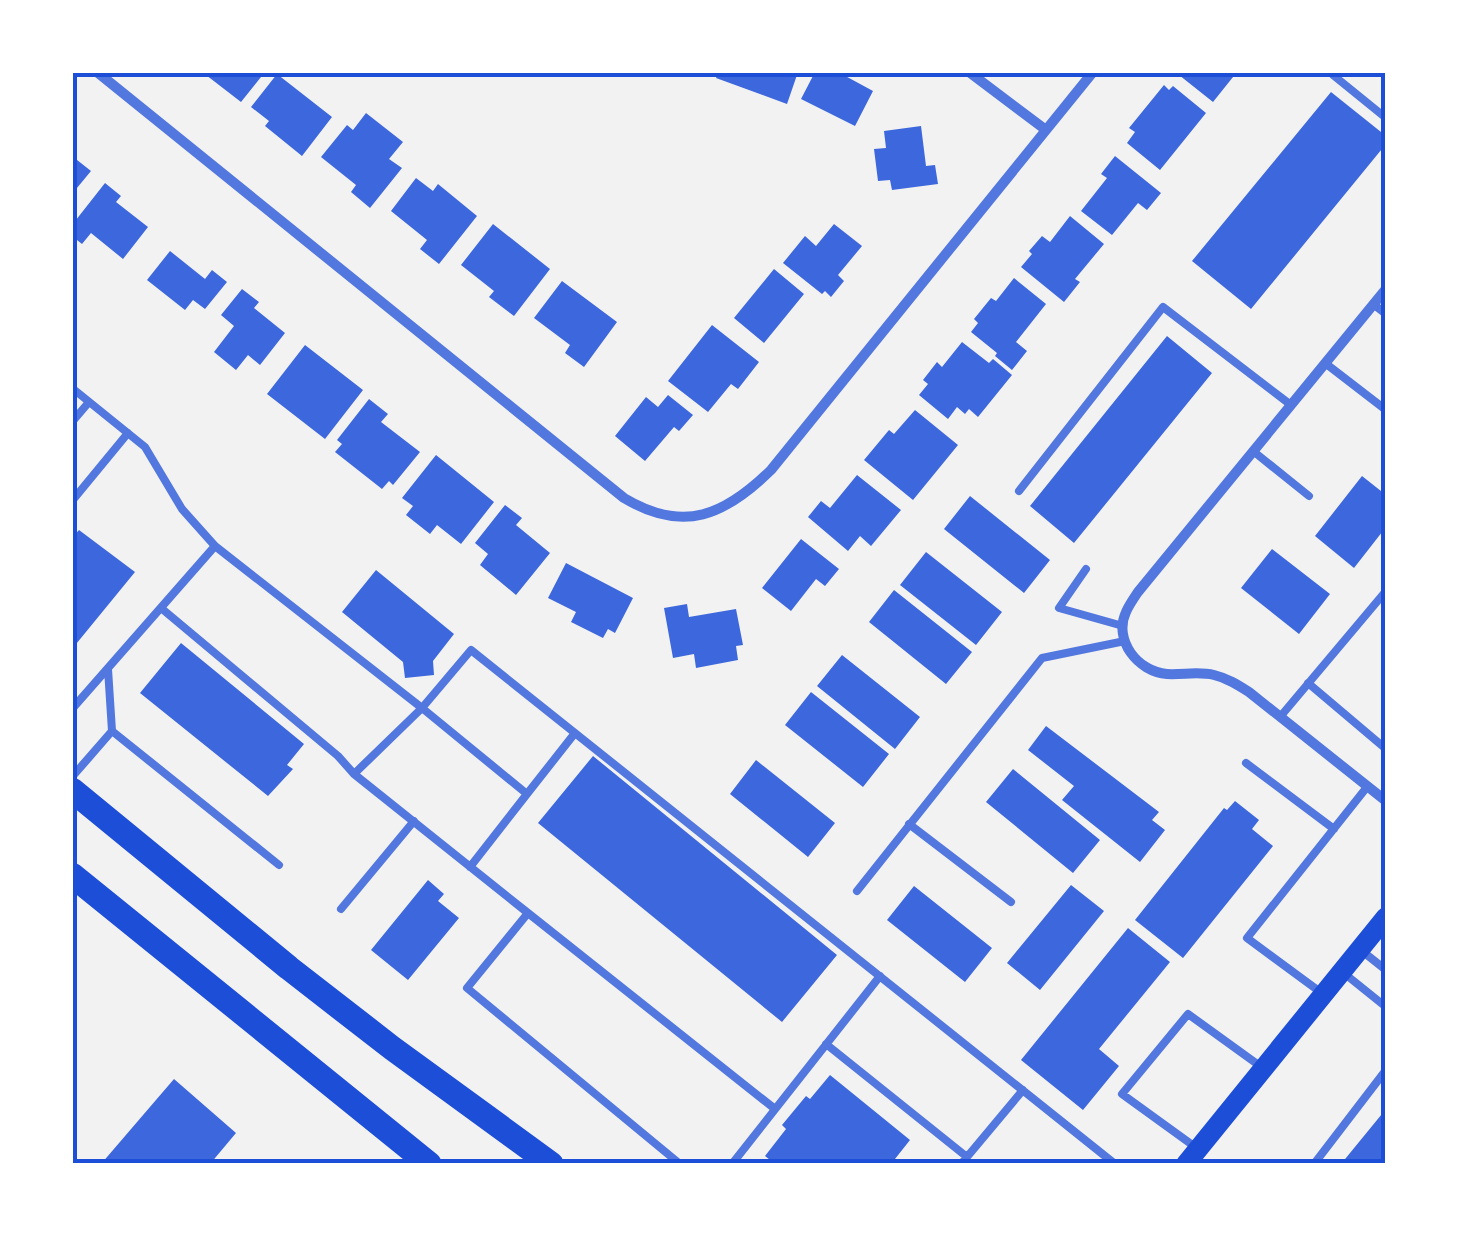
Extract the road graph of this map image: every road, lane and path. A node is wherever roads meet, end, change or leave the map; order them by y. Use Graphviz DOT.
graph roads {
  1 [pos="97,72"];
  2 [pos="969,72"];
  3 [pos="1093,72"];
  4 [pos="1334,75"];
  5 [pos="1386,118"];
  6 [pos="1046,130"];
  7 [pos="1386,288"];
  8 [pos="1372,304"];
  9 [pos="1386,314"];
  10 [pos="1325,363"];
  11 [pos="72,388"];
  12 [pos="89,402"];
  13 [pos="1291,406"];
  14 [pos="1386,410"];
  15 [pos="72,422"];
  16 [pos="128,433"];
  17 [pos="1253,451"];
  18 [pos="1018,492"];
  19 [pos="1310,496"];
  20 [pos="72,501"];
  21 [pos="215,546"];
  22 [pos="1086,569"];
  23 [pos="1386,591"];
  24 [pos="161,608"];
  25 [pos="1123,626"];
  26 [pos="1124,640"];
  27 [pos="108,668"];
  28 [pos="1308,683"];
  29 [pos="422,708"];
  30 [pos="72,709"];
  31 [pos="1280,717"];
  32 [pos="112,731"];
  33 [pos="575,733"];
  34 [pos="1386,750"];
  35 [pos="1246,763"];
  36 [pos="354,774"];
  37 [pos="72,777"];
  38 [pos="1367,786"];
  39 [pos="72,790"];
  40 [pos="526,794"];
  41 [pos="1386,802"];
  42 [pos="414,821"];
  43 [pos="909,824"];
  44 [pos="1334,829"];
  45 [pos="279,865"];
  46 [pos="470,867"];
  47 [pos="72,875"];
  48 [pos="857,890"];
  49 [pos="1011,902"];
  50 [pos="341,909"];
  51 [pos="528,913"];
  52 [pos="1386,917"];
  53 [pos="1360,949"];
  54 [pos="1386,970"];
  55 [pos="1342,972"];
  56 [pos="880,976"];
  57 [pos="1324,994"];
  58 [pos="1386,1007"];
  59 [pos="826,1044"];
  60 [pos="1263,1068"];
  61 [pos="1386,1070"];
  62 [pos="1023,1090"];
  63 [pos="775,1109"];
  64 [pos="1192,1156"];
  65 [pos="964,1160"];
  66 [pos="429,1164"];
  67 [pos="551,1164"];
  68 [pos="680,1164"];
  69 [pos="732,1164"];
  70 [pos="1115,1164"];
  71 [pos="1314,1164"];
  1 -- 6 [label="street"];
  2 -- 6 [label="street"];
  3 -- 6 [label="street"];
  4 -- 5 [label="lane"];
  7 -- 8 [label="street"];
  8 -- 9 [label="lane"];
  8 -- 10 [label="street"];
  10 -- 13 [label="street"];
  10 -- 14 [label="lane"];
  11 -- 12 [label="lane"];
  12 -- 15 [label="lane"];
  12 -- 16 [label="lane"];
  13 -- 17 [label="street"];
  13 -- 18 [label="lane"];
  16 -- 20 [label="lane"];
  16 -- 21 [label="lane"];
  17 -- 19 [label="lane"];
  17 -- 25 [label="street"];
  21 -- 24 [label="lane"];
  21 -- 29 [label="lane"];
  22 -- 25 [label="lane"];
  23 -- 28 [label="lane"];
  24 -- 27 [label="lane"];
  24 -- 36 [label="lane"];
  25 -- 26 [label="street"];
  26 -- 31 [label="street"];
  26 -- 43 [label="lane"];
  27 -- 30 [label="lane"];
  27 -- 32 [label="lane"];
  28 -- 31 [label="lane"];
  28 -- 34 [label="lane"];
  29 -- 33 [label="lane"];
  29 -- 36 [label="lane"];
  29 -- 40 [label="lane"];
  31 -- 38 [label="street"];
  32 -- 37 [label="lane"];
  32 -- 45 [label="lane"];
  33 -- 40 [label="lane"];
  33 -- 56 [label="lane"];
  35 -- 44 [label="lane"];
  36 -- 42 [label="lane"];
  38 -- 41 [label="street"];
  38 -- 44 [label="lane"];
  39 -- 67 [label="main road"];
  40 -- 46 [label="lane"];
  42 -- 46 [label="lane"];
  42 -- 50 [label="lane"];
  43 -- 48 [label="lane"];
  43 -- 49 [label="lane"];
  44 -- 57 [label="lane"];
  46 -- 51 [label="lane"];
  47 -- 66 [label="main road"];
  51 -- 63 [label="lane"];
  51 -- 68 [label="lane"];
  52 -- 53 [label="main road"];
  53 -- 54 [label="lane"];
  53 -- 55 [label="main road"];
  55 -- 57 [label="main road"];
  55 -- 58 [label="lane"];
  56 -- 59 [label="lane"];
  56 -- 62 [label="lane"];
  57 -- 60 [label="main road"];
  59 -- 63 [label="lane"];
  59 -- 65 [label="lane"];
  60 -- 64 [label="main road"];
  60 -- 64 [label="lane"];
  61 -- 71 [label="lane"];
  62 -- 65 [label="lane"];
  62 -- 70 [label="lane"];
  63 -- 69 [label="lane"];
}
